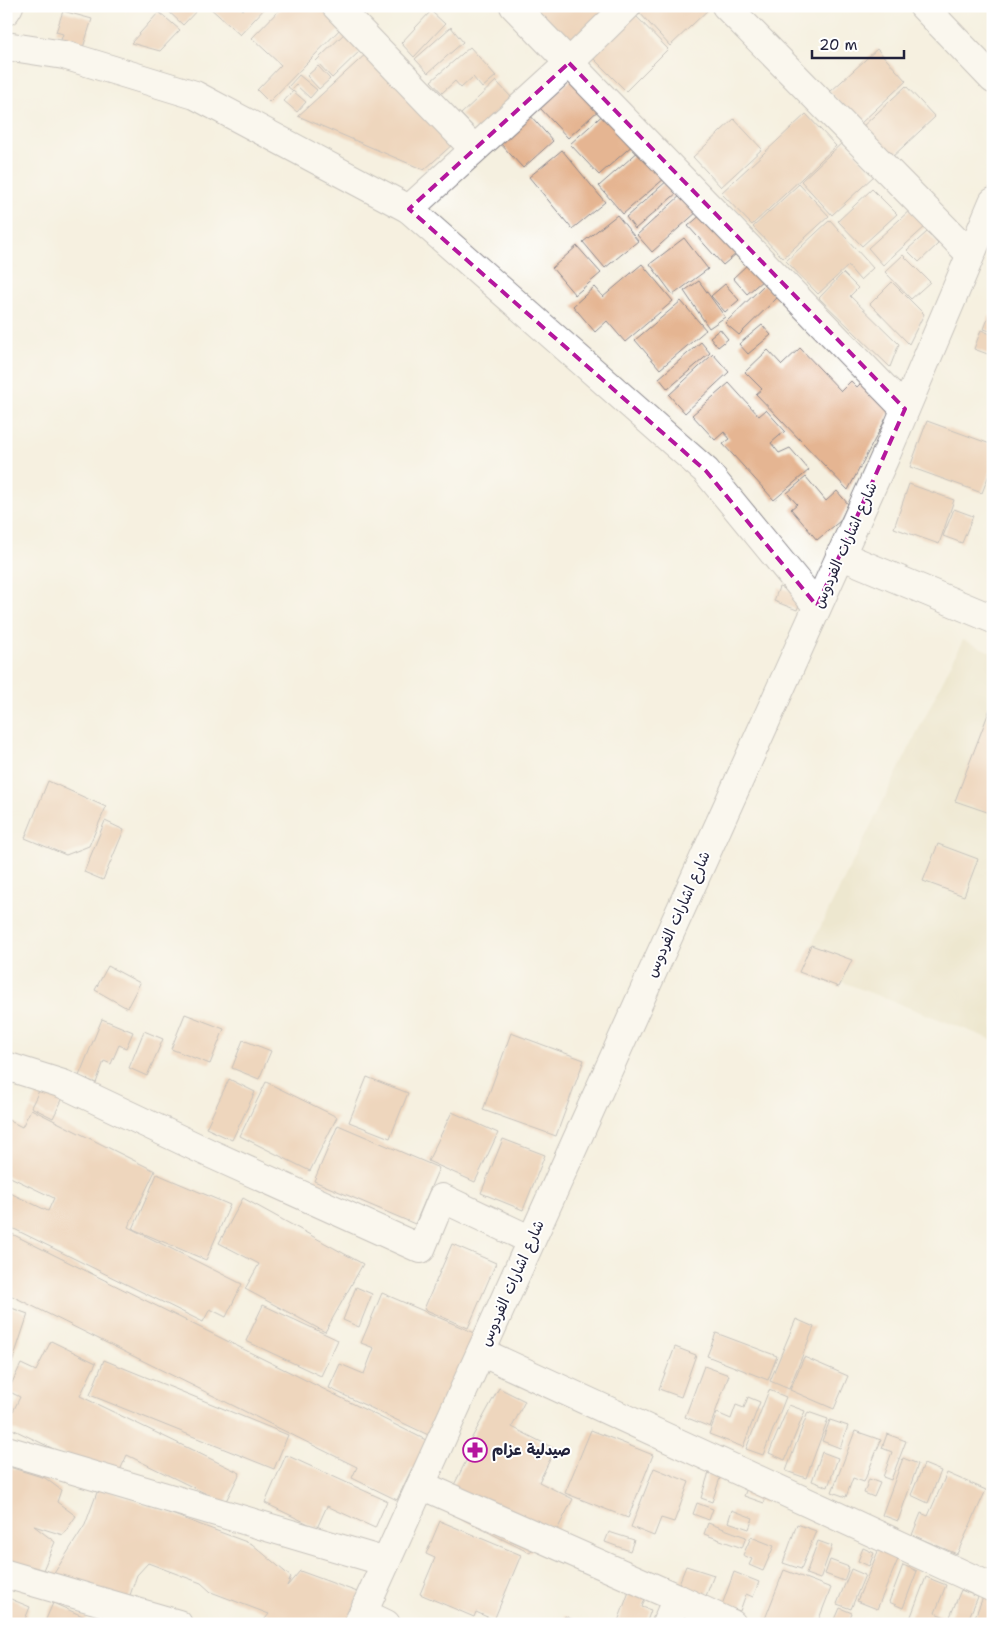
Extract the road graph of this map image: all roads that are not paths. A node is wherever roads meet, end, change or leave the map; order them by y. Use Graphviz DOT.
graph roads {
  1 [pos="9,6"];
  2 [pos="336,6"];
  3 [pos="514,6"];
  4 [pos="627,6"];
  5 [pos="726,6"];
  6 [pos="923,6"];
  7 [pos="6,12"];
  8 [pos="6,46"];
  9 [pos="569,63"];
  10 [pos="993,79"];
  11 [pos="474,149"];
  12 [pos="993,202"];
  13 [pos="409,209"];
  14 [pos="970,254"];
  15 [pos="905,409"];
  16 [pos="840,555"];
  17 [pos="817,606"];
  18 [pos="993,619"];
  19 [pos="6,1066"];
  20 [pos="531,1240"];
  21 [pos="481,1352"];
  22 [pos="6,1450"];
  23 [pos="421,1485"];
  24 [pos="386,1562"];
  25 [pos="6,1574"];
  26 [pos="993,1588"];
  27 [pos="677,1598"];
  28 [pos="369,1620"];
  29 [pos="178,1624"];
  30 [pos="666,1624"];
  31 [pos="732,1624"];
  1 -- 7 [label="street"];
  2 -- 11 [label="street"];
  3 -- 9 [label="street"];
  4 -- 9 [label="street"];
  5 -- 14 [label="street"];
  6 -- 10 [label="street"];
  8 -- 13 [label="street"];
  9 -- 11 [label="street"];
  9 -- 15 [label="street"];
  11 -- 13 [label="street"];
  12 -- 14 [label="street, شارع اشارات الفردوس"];
  13 -- 17 [label="street"];
  14 -- 15 [label="street, شارع اشارات الفردوس"];
  15 -- 16 [label="street, شارع اشارات الفردوس"];
  16 -- 17 [label="street, شارع اشارات الفردوس"];
  16 -- 18 [label="street"];
  17 -- 20 [label="street, شارع اشارات الفردوس"];
  19 -- 20 [label="street"];
  20 -- 21 [label="street, شارع اشارات الفردوس"];
  21 -- 23 [label="street, شارع اشارات الفردوس"];
  21 -- 26 [label="street"];
  22 -- 24 [label="street"];
  23 -- 24 [label="street, شارع اشارات الفردوس"];
  23 -- 27 [label="street"];
  24 -- 28 [label="street, شارع اشارات الفردوس"];
  25 -- 29 [label="street"];
  27 -- 30 [label="street"];
  27 -- 31 [label="street"];
}
